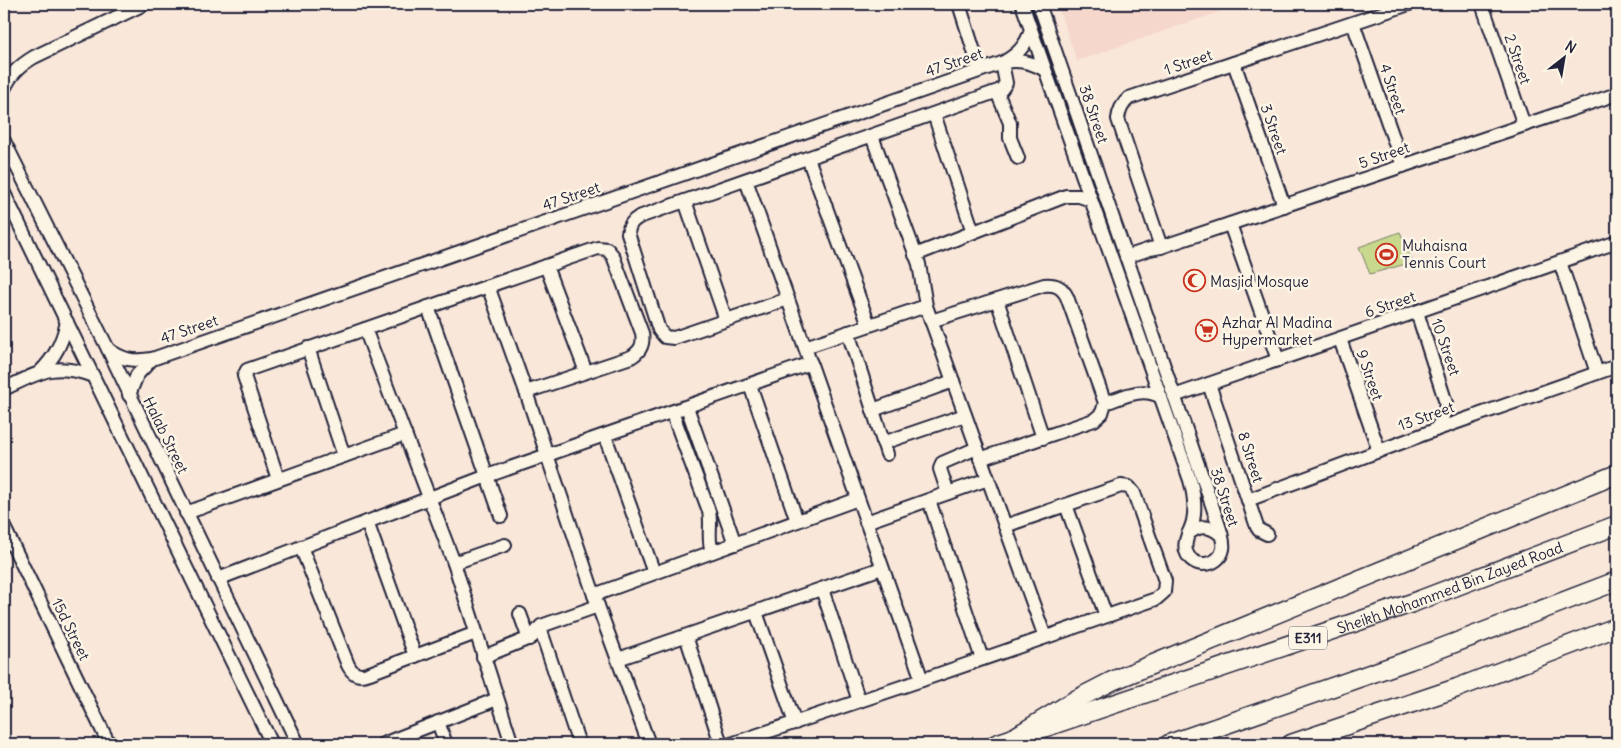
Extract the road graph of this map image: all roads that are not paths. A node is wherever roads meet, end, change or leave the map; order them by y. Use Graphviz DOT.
graph roads {
  1 [pos="144,4"];
  2 [pos="959,4"];
  3 [pos="1022,4"];
  4 [pos="1039,4"];
  5 [pos="1409,4"];
  6 [pos="1482,4"];
  7 [pos="1352,23"];
  8 [pos="1031,30"];
  9 [pos="1002,63"];
  10 [pos="1234,63"];
  11 [pos="980,70"];
  12 [pos="1045,70"];
  13 [pos="4,89"];
  14 [pos="997,92"];
  15 [pos="1617,94"];
  16 [pos="934,114"];
  17 [pos="1524,126"];
  18 [pos="872,136"];
  19 [pos="4,141"];
  20 [pos="808,158"];
  21 [pos="1018,158"];
  22 [pos="1403,166"];
  23 [pos="1084,179"];
  24 [pos="746,180"];
  25 [pos="4,193"];
  26 [pos="1066,196"];
  27 [pos="1091,200"];
  28 [pos="685,201"];
  29 [pos="1284,206"];
  30 [pos="1230,224"];
  31 [pos="973,232"];
  32 [pos="1617,242"];
  33 [pos="1160,247"];
  34 [pos="915,255"];
  35 [pos="1127,260"];
  36 [pos="1560,262"];
  37 [pos="546,266"];
  38 [pos="488,286"];
  39 [pos="788,298"];
  40 [pos="997,300"];
  41 [pos="926,306"];
  42 [pos="428,307"];
  43 [pos="1417,312"];
  44 [pos="726,320"];
  45 [pos="932,321"];
  46 [pos="67,322"];
  47 [pos="869,325"];
  48 [pos="365,329"];
  49 [pos="848,332"];
  50 [pos="1340,339"];
  51 [pos="805,347"];
  52 [pos="308,348"];
  53 [pos="108,349"];
  54 [pos="152,359"];
  55 [pos="1278,360"];
  56 [pos="811,363"];
  57 [pos="1617,366"];
  58 [pos="40,372"];
  59 [pos="586,372"];
  60 [pos="1597,373"];
  61 [pos="1153,375"];
  62 [pos="93,376"];
  63 [pos="953,381"];
  64 [pos="1210,384"];
  65 [pos="750,385"];
  66 [pos="4,390"];
  67 [pos="526,392"];
  68 [pos="1139,392"];
  69 [pos="1444,393"];
  70 [pos="129,395"];
  71 [pos="1167,396"];
  72 [pos="1105,403"];
  73 [pos="687,407"];
  74 [pos="872,410"];
  75 [pos="672,412"];
  76 [pos="965,415"];
  77 [pos="1472,417"];
  78 [pos="1435,430"];
  79 [pos="405,434"];
  80 [pos="605,436"];
  81 [pos="1043,438"];
  82 [pos="1379,451"];
  83 [pos="978,453"];
  84 [pos="344,456"];
  85 [pos="548,456"];
  86 [pos="1617,474"];
  87 [pos="486,476"];
  88 [pos="278,479"];
  89 [pos="988,479"];
  90 [pos="948,493"];
  91 [pos="429,498"];
  92 [pos="858,499"];
  93 [pos="929,500"];
  94 [pos="1248,500"];
  95 [pos="1066,505"];
  96 [pos="186,513"];
  97 [pos="501,516"];
  98 [pos="797,521"];
  99 [pos="367,522"];
  100 [pos="866,522"];
  101 [pos="1617,525"];
  102 [pos="1005,526"];
  103 [pos="4,527"];
  104 [pos="1188,534"];
  105 [pos="1220,534"];
  106 [pos="1267,534"];
  107 [pos="505,544"];
  108 [pos="735,544"];
  109 [pos="301,547"];
  110 [pos="712,552"];
  111 [pos="454,562"];
  112 [pos="882,568"];
  113 [pos="654,573"];
  114 [pos="218,579"];
  115 [pos="1617,581"];
  116 [pos="822,589"];
  117 [pos="596,600"];
  118 [pos="756,612"];
  119 [pos="520,614"];
  120 [pos="1106,616"];
  121 [pos="1617,627"];
  122 [pos="540,628"];
  123 [pos="476,633"];
  124 [pos="686,636"];
  125 [pos="1045,637"];
  126 [pos="529,639"];
  127 [pos="415,656"];
  128 [pos="484,657"];
  129 [pos="618,660"];
  130 [pos="982,660"];
  131 [pos="922,680"];
  132 [pos="497,700"];
  133 [pos="858,701"];
  134 [pos="438,722"];
  135 [pos="795,723"];
  136 [pos="1003,742"];
  137 [pos="109,744"];
  138 [pos="272,744"];
  139 [pos="298,744"];
  140 [pos="383,744"];
  141 [pos="446,744"];
  142 [pos="512,744"];
  143 [pos="579,744"];
  144 [pos="649,744"];
  145 [pos="721,744"];
  146 [pos="731,744"];
  147 [pos="1169,744"];
  148 [pos="1290,744"];
  1 -- 13 [label="street"];
  2 -- 11 [label="street"];
  3 -- 8 [label="street, 38 Street"];
  4 -- 35 [label="street, 38 Street"];
  5 -- 7 [label="street, 1 Street"];
  6 -- 17 [label="street, 2 Street"];
  7 -- 10 [label="street, 1 Street"];
  7 -- 22 [label="street, 4 Street"];
  8 -- 9 [label="street, 47 Street"];
  8 -- 12 [label="street, 38 Street"];
  9 -- 11 [label="street, 47 Street"];
  9 -- 12 [label="street, 47 Street"];
  9 -- 14 [label="street"];
  10 -- 29 [label="street, 3 Street"];
  10 -- 33 [label="street, 1 Street"];
  11 -- 54 [label="street, 47 Street"];
  12 -- 23 [label="street, 38 Street"];
  14 -- 16 [label="street"];
  14 -- 21 [label="street"];
  15 -- 17 [label="street, 5 Street"];
  16 -- 18 [label="street"];
  16 -- 31 [label="street"];
  17 -- 22 [label="street, 5 Street"];
  18 -- 20 [label="street"];
  18 -- 34 [label="street"];
  19 -- 53 [label="street, Halab Street"];
  20 -- 24 [label="street"];
  20 -- 47 [label="street"];
  22 -- 29 [label="street, 5 Street"];
  23 -- 26 [label="street"];
  23 -- 27 [label="street, 38 Street"];
  24 -- 28 [label="street"];
  24 -- 39 [label="street"];
  25 -- 46 [label="street"];
  26 -- 27 [label="street"];
  26 -- 31 [label="street"];
  27 -- 61 [label="street, 38 Street"];
  28 -- 44 [label="street"];
  28 -- 44 [label="street"];
  29 -- 30 [label="street, 5 Street"];
  30 -- 33 [label="street, 5 Street"];
  30 -- 55 [label="street"];
  31 -- 34 [label="street"];
  32 -- 36 [label="street, 6 Street"];
  33 -- 35 [label="street, 5 Street"];
  34 -- 41 [label="street"];
  35 -- 71 [label="street, 38 Street"];
  36 -- 43 [label="street, 6 Street"];
  36 -- 60 [label="street"];
  37 -- 38 [label="street"];
  37 -- 59 [label="street"];
  37 -- 59 [label="street"];
  38 -- 42 [label="street"];
  38 -- 67 [label="street"];
  39 -- 44 [label="street"];
  39 -- 51 [label="street"];
  40 -- 45 [label="street"];
  40 -- 72 [label="street"];
  40 -- 81 [label="street"];
  41 -- 45 [label="street"];
  41 -- 47 [label="street"];
  42 -- 48 [label="street"];
  42 -- 87 [label="street"];
  43 -- 50 [label="street, 6 Street"];
  43 -- 69 [label="street, 10 Street"];
  45 -- 63 [label="street"];
  46 -- 58 [label="street"];
  46 -- 62 [label="street"];
  47 -- 49 [label="street"];
  48 -- 52 [label="street"];
  48 -- 79 [label="street"];
  49 -- 51 [label="street"];
  49 -- 74 [label="street"];
  50 -- 55 [label="street, 6 Street"];
  50 -- 82 [label="street, 9 Street"];
  51 -- 56 [label="street"];
  52 -- 84 [label="street"];
  52 -- 88 [label="street"];
  53 -- 54 [label="street, 47 Street"];
  53 -- 70 [label="street, Halab Street"];
  54 -- 70 [label="street, 47 Street"];
  55 -- 64 [label="street, 6 Street"];
  56 -- 65 [label="street"];
  56 -- 92 [label="street"];
  57 -- 60 [label="street, 13 Street"];
  58 -- 62 [label="street"];
  58 -- 66 [label="street"];
  59 -- 67 [label="street"];
  60 -- 77 [label="street, 13 Street"];
  61 -- 68 [label="street"];
  61 -- 71 [label="street, 38 Street"];
  62 -- 138 [label="street"];
  63 -- 74 [label="street"];
  63 -- 76 [label="street"];
  64 -- 71 [label="street, 6 Street"];
  64 -- 94 [label="street, 8 Street"];
  65 -- 73 [label="street"];
  65 -- 98 [label="street"];
  67 -- 85 [label="street"];
  68 -- 71 [label="street"];
  68 -- 72 [label="street"];
  69 -- 77 [label="street, 10 Street"];
  69 -- 78 [label="street, 10 Street"];
  70 -- 96 [label="street, Halab Street"];
  71 -- 104 [label="street, 38 Street"];
  71 -- 105 [label="street, 38 Street"];
  72 -- 81 [label="street"];
  73 -- 75 [label="street"];
  73 -- 108 [label="street"];
  74 -- 76 [label="street"];
  75 -- 80 [label="street"];
  75 -- 110 [label="street"];
  76 -- 83 [label="street"];
  77 -- 78 [label="street, 13 Street"];
  78 -- 82 [label="street, 13 Street"];
  79 -- 84 [label="street"];
  79 -- 91 [label="street"];
  80 -- 85 [label="street"];
  80 -- 113 [label="street"];
  81 -- 83 [label="street"];
  82 -- 94 [label="street, 13 Street"];
  83 -- 89 [label="street"];
  83 -- 90 [label="street"];
  84 -- 88 [label="street"];
  85 -- 87 [label="street"];
  85 -- 117 [label="street"];
  86 -- 136 [label="highway"];
  87 -- 91 [label="street"];
  87 -- 97 [label="street"];
  88 -- 96 [label="street"];
  89 -- 90 [label="street"];
  89 -- 102 [label="street"];
  90 -- 93 [label="street"];
  91 -- 99 [label="street"];
  91 -- 111 [label="street"];
  92 -- 98 [label="street"];
  92 -- 100 [label="street"];
  93 -- 100 [label="street"];
  93 -- 130 [label="street"];
  94 -- 106 [label="street, 8 Street"];
  95 -- 102 [label="street"];
  95 -- 120 [label="street"];
  95 -- 120 [label="street"];
  96 -- 114 [label="street, Halab Street"];
  98 -- 108 [label="street"];
  99 -- 109 [label="street"];
  99 -- 127 [label="street"];
  100 -- 112 [label="street"];
  101 -- 136 [label="highway, Sheikh Mohammed Bin Zayed Road / E311"];
  102 -- 125 [label="street"];
  103 -- 137 [label="street, 15d Street"];
  104 -- 105 [label="street"];
  104 -- 105 [label="street, 38 Street"];
  107 -- 111 [label="street"];
  108 -- 110 [label="street"];
  109 -- 114 [label="street"];
  109 -- 127 [label="street"];
  110 -- 113 [label="street"];
  111 -- 123 [label="street"];
  112 -- 116 [label="street"];
  112 -- 131 [label="street"];
  113 -- 117 [label="street"];
  114 -- 139 [label="street, Halab Street"];
  115 -- 147 [label="highway"];
  116 -- 118 [label="street"];
  116 -- 133 [label="street"];
  117 -- 122 [label="street"];
  117 -- 129 [label="street"];
  118 -- 124 [label="street"];
  118 -- 135 [label="street"];
  119 -- 126 [label="street"];
  120 -- 125 [label="street"];
  121 -- 148 [label="highway"];
  122 -- 126 [label="street"];
  122 -- 143 [label="street"];
  123 -- 127 [label="street"];
  123 -- 128 [label="street"];
  124 -- 129 [label="street"];
  124 -- 145 [label="street"];
  125 -- 130 [label="street"];
  126 -- 128 [label="street"];
  128 -- 132 [label="street"];
  129 -- 144 [label="street"];
  130 -- 131 [label="street"];
  131 -- 133 [label="street"];
  132 -- 134 [label="street"];
  132 -- 142 [label="street"];
  133 -- 135 [label="street"];
  134 -- 140 [label="street"];
  134 -- 141 [label="street"];
  135 -- 146 [label="street"];
}
